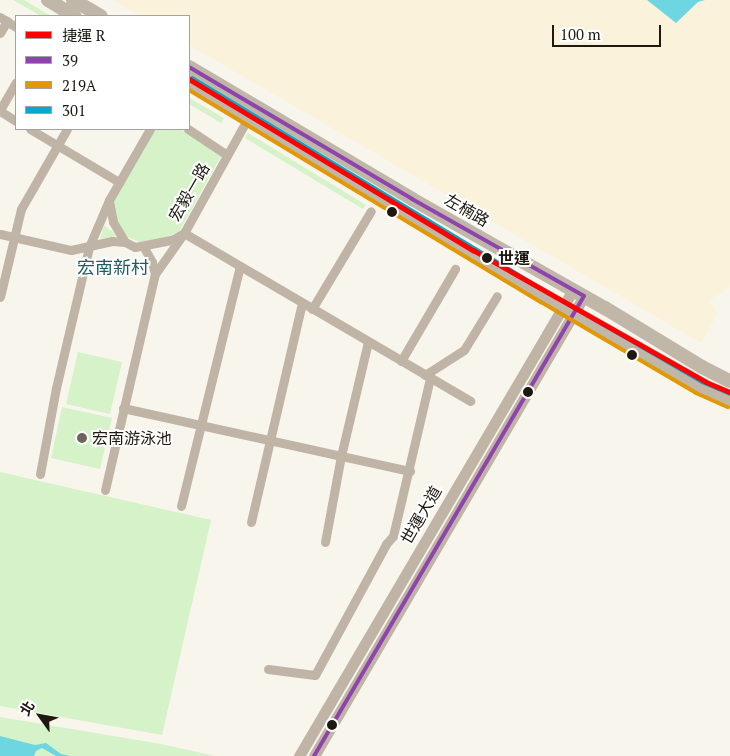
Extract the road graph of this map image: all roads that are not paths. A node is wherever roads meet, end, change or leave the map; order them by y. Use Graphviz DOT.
graph roads {
  1 [pos="48,0"];
  2 [pos="73,0"];
  3 [pos="73,15"];
  4 [pos="99,15"];
  5 [pos="3,19"];
  6 [pos="15,26"];
  7 [pos="0,33"];
  8 [pos="190,68"];
  9 [pos="190,83"];
  10 [pos="15,84"];
  11 [pos="0,110"];
  12 [pos="251,112"];
  13 [pos="15,120"];
  14 [pos="32,130"];
  15 [pos="67,130"];
  16 [pos="149,130"];
  17 [pos="190,130"];
  18 [pos="58,145"];
  19 [pos="227,155"];
  20 [pos="119,182"];
  21 [pos="109,200"];
  22 [pos="372,211"];
  23 [pos="184,233"];
  24 [pos="0,234"];
  25 [pos="15,238"];
  26 [pos="125,242"];
  27 [pos="143,246"];
  28 [pos="89,247"];
  29 [pos="240,266"];
  30 [pos="455,269"];
  31 [pos="155,274"];
  32 [pos="579,293"];
  33 [pos="497,296"];
  34 [pos="0,297"];
  35 [pos="302,303"];
  36 [pos="312,309"];
  37 [pos="568,310"];
  38 [pos="368,342"];
  39 [pos="401,361"];
  40 [pos="428,377"];
  41 [pos="730,381"];
  42 [pos="729,400"];
  43 [pos="470,401"];
  44 [pos="123,408"];
  45 [pos="201,425"];
  46 [pos="270,440"];
  47 [pos="341,456"];
  48 [pos="410,471"];
  49 [pos="40,474"];
  50 [pos="105,490"];
  51 [pos="181,506"];
  52 [pos="251,522"];
  53 [pos="325,542"];
  54 [pos="268,668"];
  55 [pos="298,756"];
  56 [pos="314,756"];
  1 -- 3 [label="main road"];
  2 -- 4 [label="main road"];
  5 -- 6 [label="street"];
  5 -- 7 [label="street"];
  8 -- 12 [label="main road, 左楠路"];
  9 -- 12 [label="main road, 左楠路"];
  10 -- 11 [label="street"];
  11 -- 13 [label="street"];
  12 -- 19 [label="street, 宏毅一路"];
  12 -- 32 [label="main road, 左楠路"];
  12 -- 37 [label="main road, 左楠路"];
  14 -- 18 [label="street"];
  15 -- 18 [label="street"];
  16 -- 20 [label="street"];
  17 -- 19 [label="street"];
  18 -- 20 [label="street"];
  18 -- 25 [label="street"];
  19 -- 23 [label="street, 宏毅一路"];
  20 -- 21 [label="street"];
  21 -- 26 [label="street"];
  21 -- 28 [label="street"];
  22 -- 36 [label="street"];
  23 -- 27 [label="street, 宏毅一路"];
  23 -- 29 [label="street"];
  23 -- 31 [label="street"];
  24 -- 25 [label="street, 宏毅一路"];
  25 -- 28 [label="street, 宏毅一路"];
  25 -- 34 [label="street"];
  26 -- 27 [label="street, 宏毅一路"];
  26 -- 28 [label="street, 宏毅一路"];
  27 -- 31 [label="street"];
  28 -- 49 [label="street"];
  29 -- 35 [label="street"];
  29 -- 45 [label="street"];
  30 -- 39 [label="street"];
  31 -- 44 [label="street"];
  32 -- 37 [label="street, 世運大道"];
  32 -- 41 [label="main road, 左楠路"];
  33 -- 40 [label="street"];
  35 -- 36 [label="street"];
  35 -- 46 [label="street"];
  36 -- 38 [label="street"];
  37 -- 42 [label="main road, 左楠路"];
  37 -- 55 [label="street, 世運大道"];
  37 -- 56 [label="street, 世運大道"];
  38 -- 39 [label="street"];
  38 -- 47 [label="street"];
  39 -- 40 [label="street"];
  40 -- 43 [label="street"];
  40 -- 48 [label="street"];
  44 -- 45 [label="street"];
  44 -- 50 [label="street"];
  45 -- 46 [label="street"];
  45 -- 51 [label="street"];
  46 -- 47 [label="street"];
  46 -- 52 [label="street"];
  47 -- 48 [label="street"];
  47 -- 53 [label="street"];
  48 -- 54 [label="street"];
}
